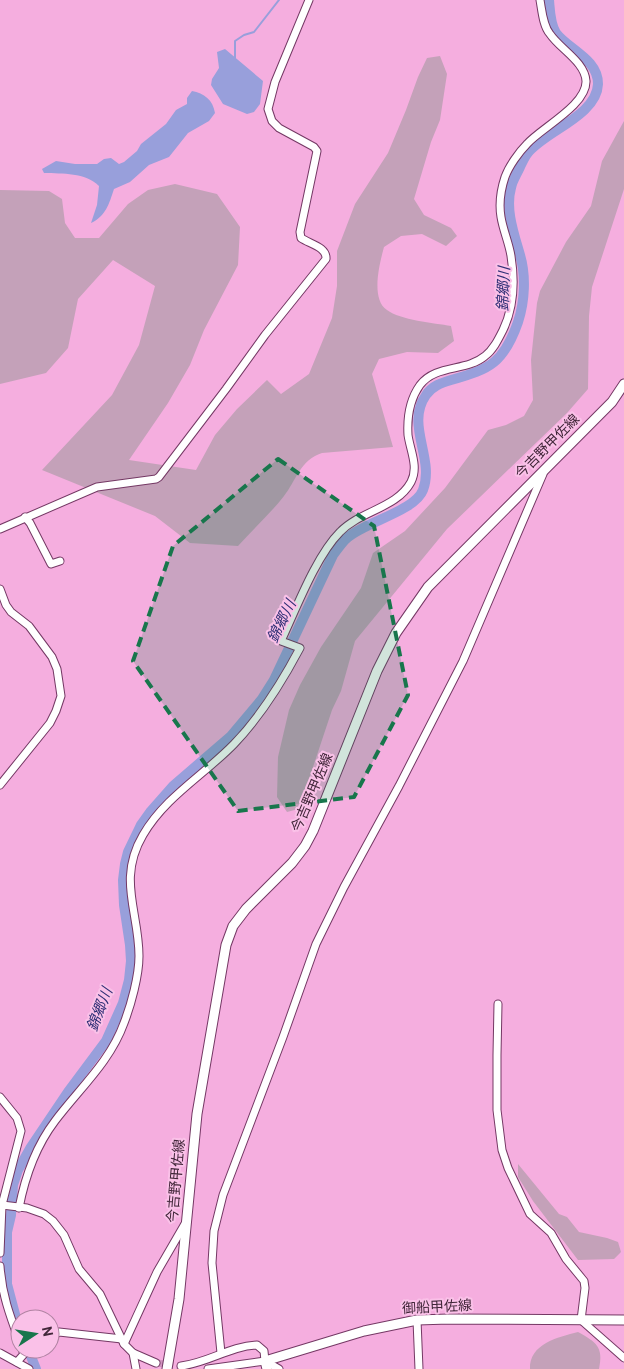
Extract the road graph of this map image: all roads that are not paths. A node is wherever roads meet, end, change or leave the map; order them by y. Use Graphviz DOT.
graph roads {
  1 [pos="309,0"];
  2 [pos="540,0"];
  3 [pos="624,384"];
  4 [pos="544,470"];
  5 [pos="25,517"];
  6 [pos="0,529"];
  7 [pos="60,561"];
  8 [pos="0,588"];
  9 [pos="0,785"];
  10 [pos="498,1004"];
  11 [pos="0,1097"];
  12 [pos="2,1205"];
  13 [pos="19,1208"];
  14 [pos="187,1220"];
  15 [pos="0,1253"];
  16 [pos="0,1269"];
  17 [pos="10,1317"];
  18 [pos="417,1320"];
  19 [pos="581,1320"];
  20 [pos="624,1320"];
  21 [pos="60,1332"];
  22 [pos="123,1342"];
  23 [pos="0,1353"];
  24 [pos="133,1353"];
  25 [pos="221,1353"];
  26 [pos="624,1358"];
  27 [pos="20,1359"];
  28 [pos="17,1362"];
  29 [pos="156,1363"];
  30 [pos="266,1365"];
  31 [pos="182,1366"];
  32 [pos="219,1368"];
  33 [pos="29,1369"];
  34 [pos="136,1369"];
  35 [pos="167,1369"];
  36 [pos="208,1369"];
  37 [pos="279,1369"];
  38 [pos="419,1369"];
  1 -- 5 [label="street"];
  2 -- 13 [label="street"];
  3 -- 4 [label="main road, 今吉野甲佐線"];
  4 -- 14 [label="main road, 今吉野甲佐線"];
  4 -- 25 [label="street"];
  5 -- 6 [label="street"];
  5 -- 7 [label="street"];
  8 -- 9 [label="street"];
  10 -- 19 [label="street"];
  11 -- 12 [label="street"];
  12 -- 13 [label="street"];
  12 -- 15 [label="street"];
  13 -- 22 [label="street"];
  14 -- 22 [label="street"];
  14 -- 35 [label="main road, 今吉野甲佐線"];
  16 -- 17 [label="street"];
  18 -- 19 [label="main road, 御船甲佐線"];
  18 -- 30 [label="main road, 御船甲佐線"];
  18 -- 38 [label="street"];
  19 -- 20 [label="main road, 御船甲佐線"];
  19 -- 26 [label="street"];
  21 -- 22 [label="street"];
  22 -- 24 [label="street"];
  23 -- 28 [label="street"];
  24 -- 29 [label="street"];
  24 -- 34 [label="street"];
  25 -- 30 [label="street"];
  25 -- 31 [label="street"];
  27 -- 28 [label="street"];
  28 -- 33 [label="street"];
  30 -- 32 [label="street"];
  30 -- 37 [label="street"];
  32 -- 36 [label="street"];
}
